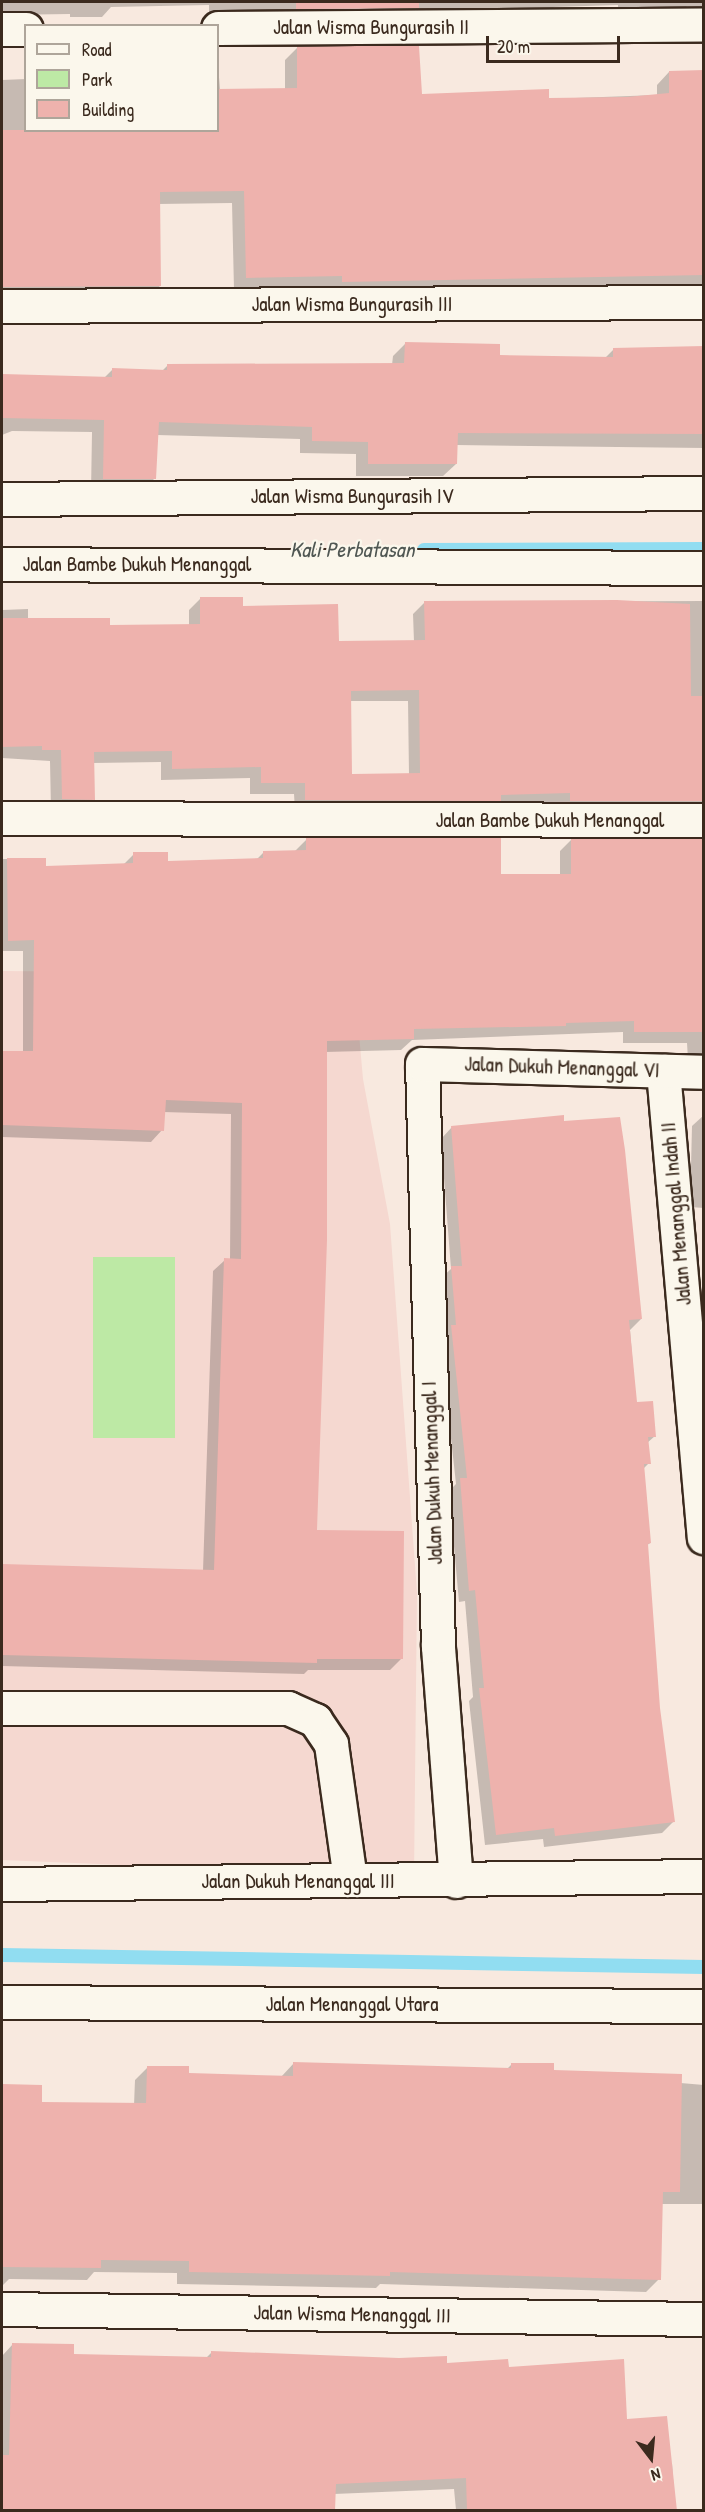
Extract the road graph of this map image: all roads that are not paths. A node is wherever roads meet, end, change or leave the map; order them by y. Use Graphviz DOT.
graph roads {
  1 [pos="704,25"];
  2 [pos="219,28"];
  3 [pos="2,29"];
  4 [pos="24,29"];
  5 [pos="704,302"];
  6 [pos="2,306"];
  7 [pos="704,493"];
  8 [pos="2,499"];
  9 [pos="2,564"];
  10 [pos="704,568"];
  11 [pos="2,818"];
  12 [pos="704,820"];
  13 [pos="422,1064"];
  14 [pos="663,1071"];
  15 [pos="704,1072"];
  16 [pos="695,1333"];
  17 [pos="704,1537"];
  18 [pos="2,1708"];
  19 [pos="704,1876"];
  20 [pos="350,1880"];
  21 [pos="456,1881"];
  22 [pos="2,1884"];
  23 [pos="2,2002"];
  24 [pos="704,2006"];
  25 [pos="2,2309"];
  26 [pos="704,2313"];
  27 [pos="703,2319"];
  1 -- 2 [label="street, Jalan Wisma Bungurasih II"];
  3 -- 4 [label="street"];
  5 -- 6 [label="street, Jalan Wisma Bungurasih III"];
  7 -- 8 [label="street, Jalan Wisma Bungurasih IV"];
  9 -- 10 [label="street, Jalan Bambe Dukuh Menanggal"];
  11 -- 12 [label="street, Jalan Bambe Dukuh Menanggal"];
  13 -- 14 [label="street, Jalan Dukuh Menanggal VI"];
  13 -- 21 [label="street, Jalan Dukuh Menanggal I"];
  14 -- 15 [label="street, Jalan Dukuh Menanggal VI"];
  14 -- 16 [label="street, Jalan Menanggal Indah II"];
  16 -- 17 [label="street, Jalan Menanggal Indah II"];
  18 -- 20 [label="street"];
  19 -- 21 [label="street, Jalan Dukuh Menanggal III"];
  20 -- 21 [label="street, Jalan Dukuh Menanggal III"];
  20 -- 22 [label="street, Jalan Dukuh Menanggal III"];
  23 -- 24 [label="street, Jalan Menanggal Utara"];
  25 -- 27 [label="street, Jalan Wisma Menanggal III"];
  26 -- 27 [label="street"];
}
